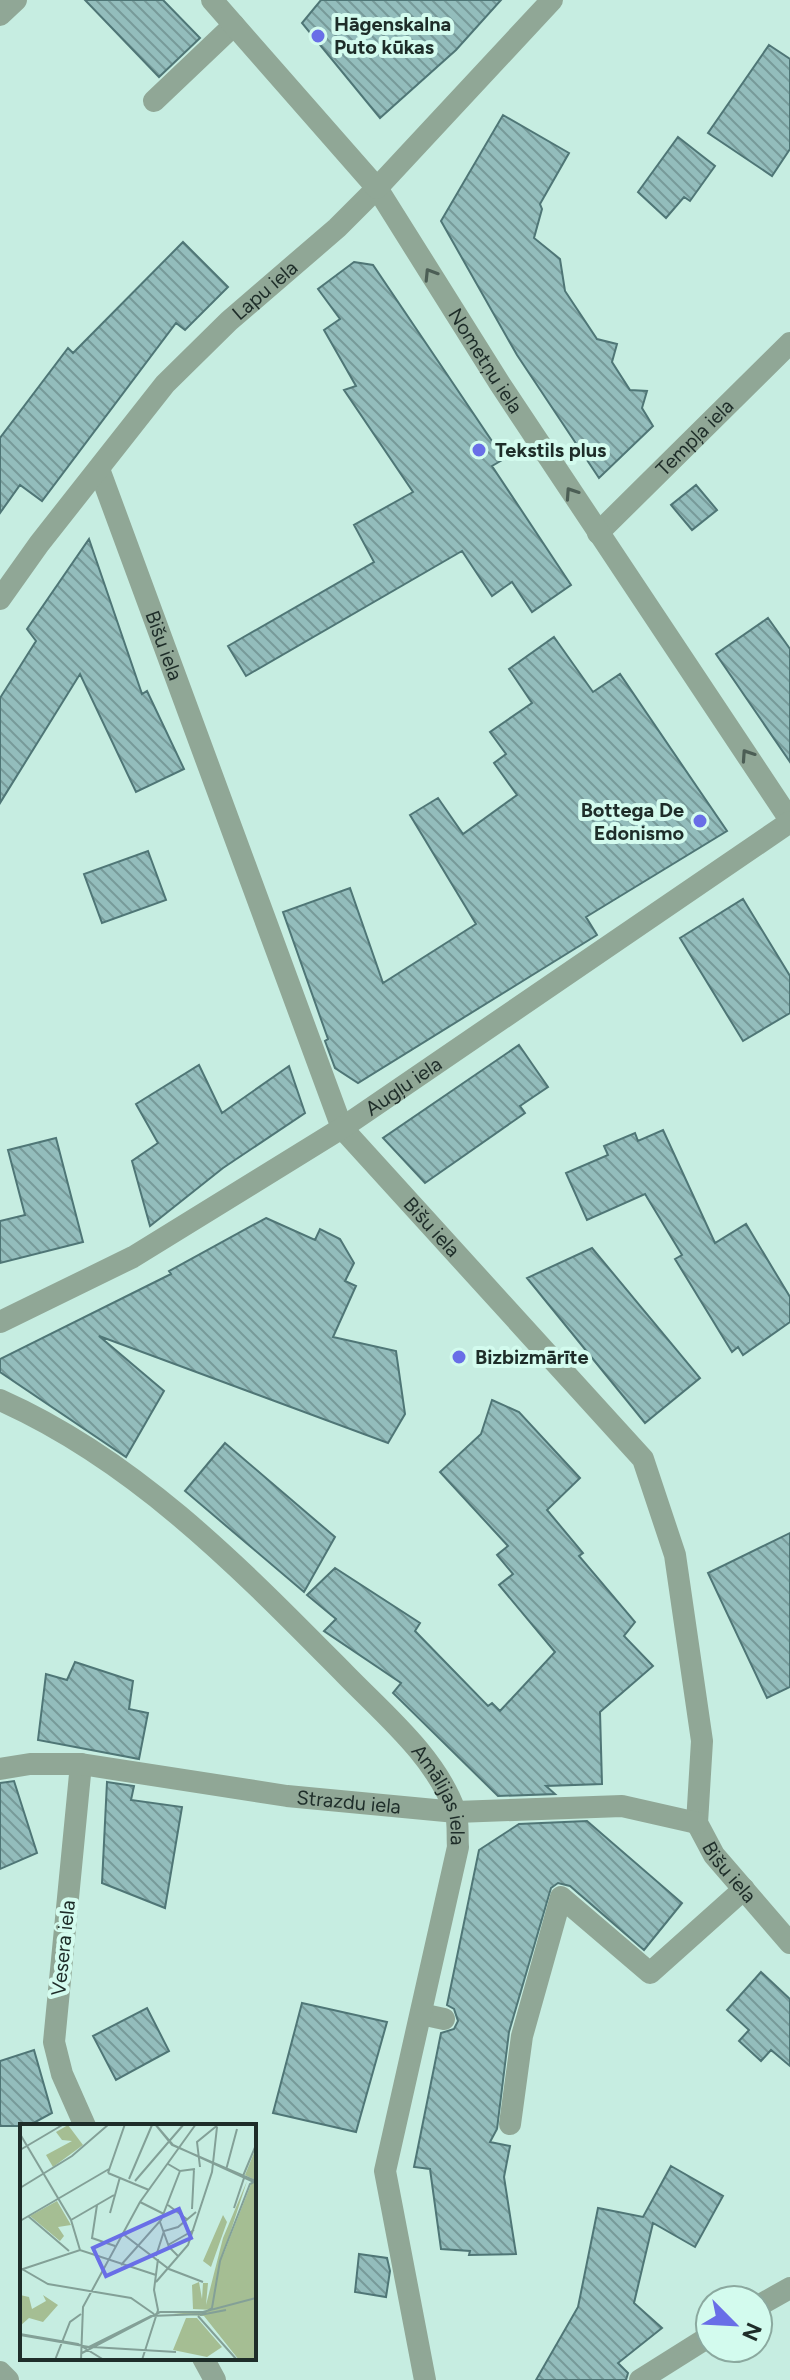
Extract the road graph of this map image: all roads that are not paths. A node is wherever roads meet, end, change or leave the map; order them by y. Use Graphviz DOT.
graph roads {
  1 [pos="16,0"];
  2 [pos="212,0"];
  3 [pos="552,0"];
  4 [pos="0,15"];
  5 [pos="234,25"];
  6 [pos="154,101"];
  7 [pos="377,188"];
  8 [pos="790,343"];
  9 [pos="99,469"];
  10 [pos="598,533"];
  11 [pos="0,599"];
  12 [pos="790,821"];
  13 [pos="342,1128"];
  14 [pos="0,1322"];
  15 [pos="0,1400"];
  16 [pos="81,1764"];
  17 [pos="0,1769"];
  18 [pos="456,1812"];
  19 [pos="697,1823"];
  20 [pos="744,1889"];
  21 [pos="790,1943"];
  22 [pos="421,2014"];
  23 [pos="444,2019"];
  24 [pos="84,2124"];
  25 [pos="510,2124"];
  26 [pos="694,2346"];
  27 [pos="204,2360"];
  28 [pos="0,2372"];
  29 [pos="8,2380"];
  30 [pos="215,2380"];
  31 [pos="425,2380"];
  32 [pos="640,2380"];
  1 -- 4 [label="street"];
  2 -- 5 [label="street, Nometņu iela"];
  3 -- 7 [label="street, Lapu iela"];
  5 -- 6 [label="street"];
  5 -- 7 [label="street, Nometņu iela"];
  7 -- 9 [label="street, Lapu iela"];
  10 -- 7 [label="street, Nometņu iela, one-way"];
  8 -- 10 [label="street, Tempļa iela"];
  9 -- 11 [label="street, Lapu iela"];
  9 -- 13 [label="street, Bišu iela"];
  12 -- 10 [label="street, Nometņu iela, one-way"];
  12 -- 13 [label="street, Augļu iela"];
  13 -- 14 [label="street, Augļu iela"];
  13 -- 19 [label="street, Bišu iela"];
  15 -- 18 [label="street, Amālijas iela"];
  16 -- 17 [label="street, Strazdu iela"];
  16 -- 18 [label="street, Strazdu iela"];
  16 -- 24 [label="street, Vesera iela"];
  18 -- 19 [label="street, Strazdu iela"];
  18 -- 22 [label="street, Amālijas iela"];
  19 -- 20 [label="street, Bišu iela"];
  20 -- 21 [label="street, Bišu iela"];
  20 -- 25 [label="street"];
  22 -- 23 [label="street"];
  22 -- 31 [label="street, Amālijas iela"];
  26 -- 32 [label="street"];
  27 -- 30 [label="street"];
  28 -- 29 [label="street"];
}
